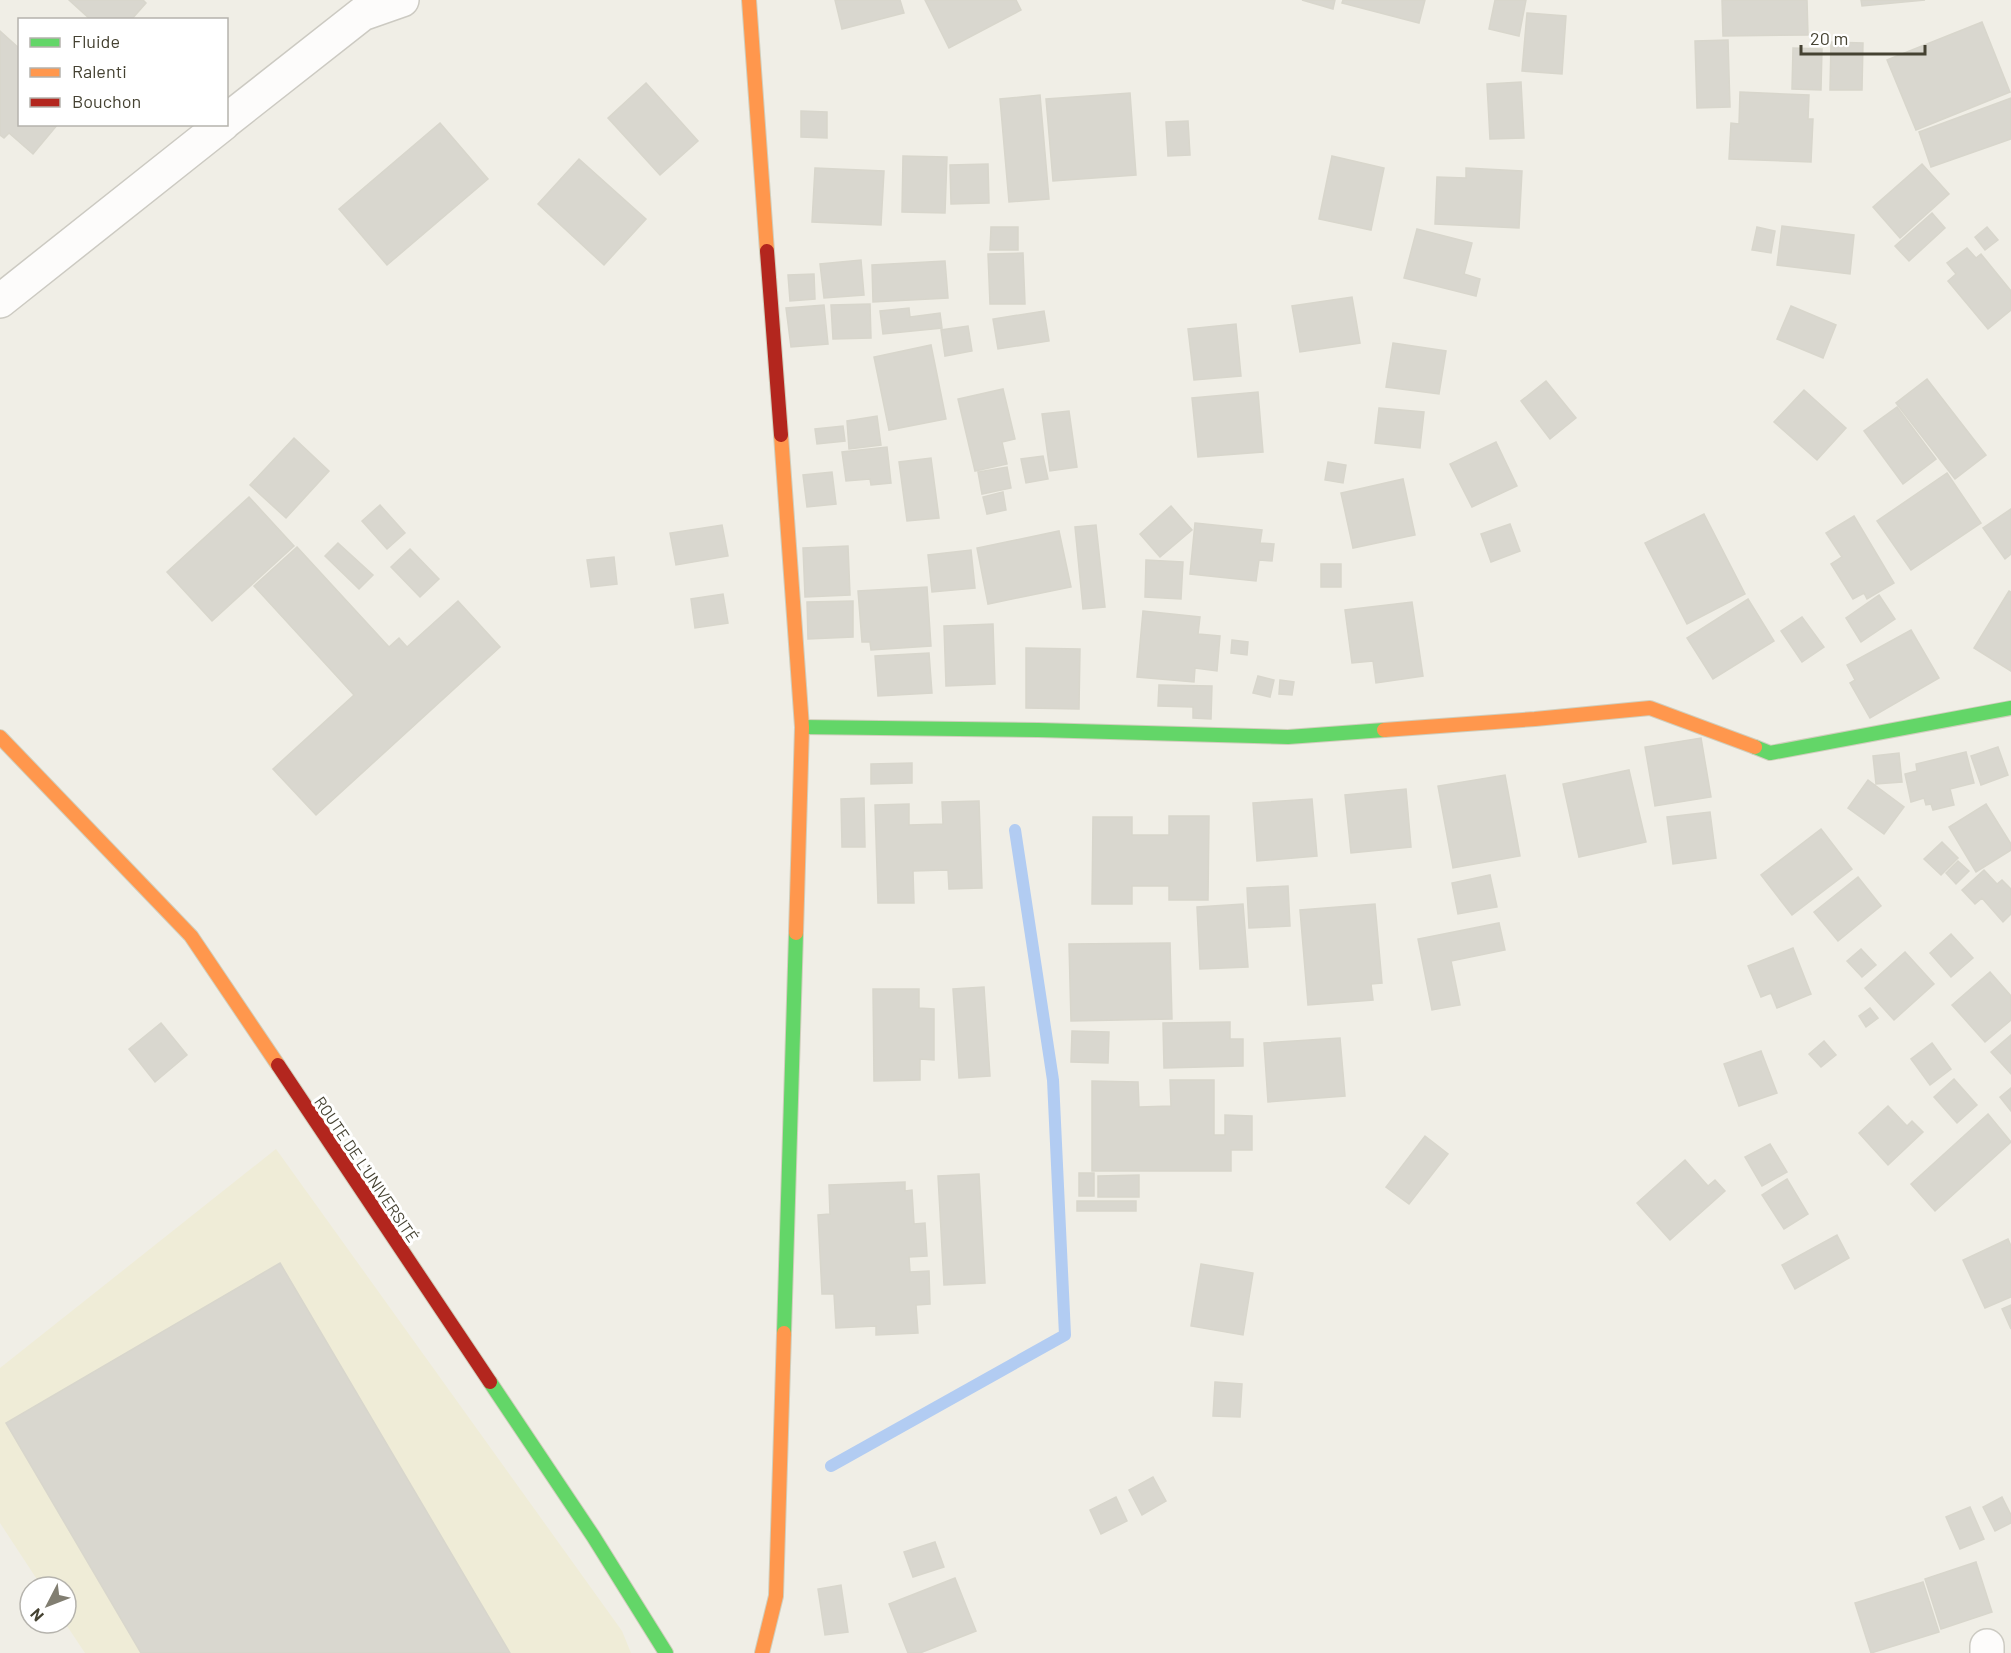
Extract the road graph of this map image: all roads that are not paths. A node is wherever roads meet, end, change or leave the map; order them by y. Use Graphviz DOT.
graph roads {
  1 [pos="402,0"];
  2 [pos="749,0"];
  3 [pos="228,119"];
  4 [pos="220,126"];
  5 [pos="0,301"];
  6 [pos="2011,708"];
  7 [pos="802,727"];
  8 [pos="0,737"];
  9 [pos="666,1653"];
  10 [pos="762,1653"];
  1 -- 3 [label="street"];
  2 -- 7 [label="street"];
  4 -- 5 [label="street"];
  6 -- 7 [label="street"];
  7 -- 10 [label="street"];
  8 -- 9 [label="street, ROUTE DE L'UNIVERSITÉ"];
}
